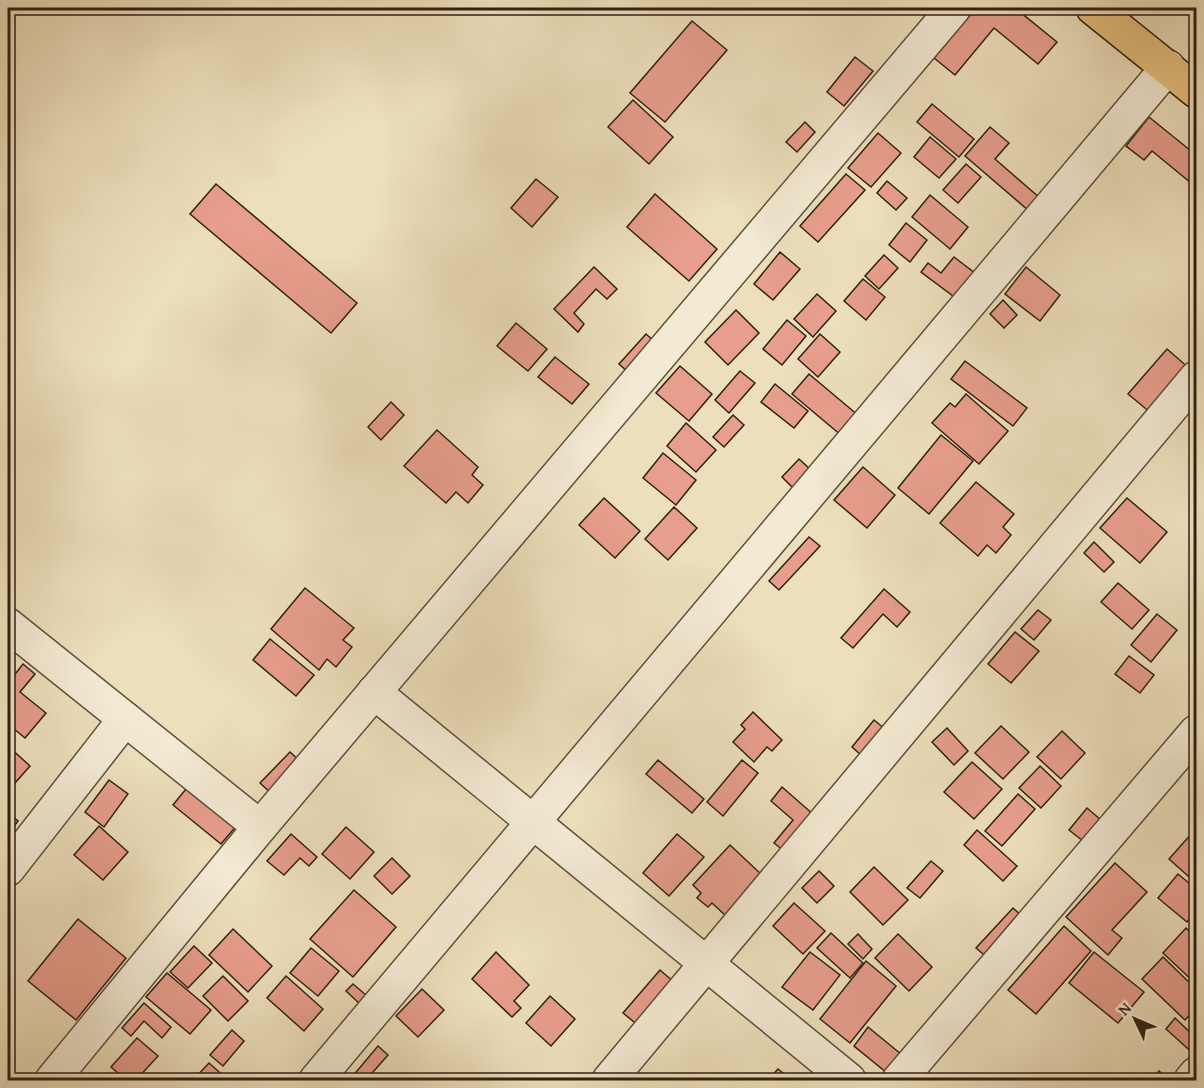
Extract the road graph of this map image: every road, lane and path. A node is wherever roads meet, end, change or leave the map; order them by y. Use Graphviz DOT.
graph roads {
  1 [pos="954,8"];
  2 [pos="1093,8"];
  3 [pos="1168,67"];
  4 [pos="1197,91"];
  5 [pos="1197,378"];
  6 [pos="11,636"];
  7 [pos="374,692"];
  8 [pos="125,719"];
  9 [pos="1197,732"];
  10 [pos="532,822"];
  11 [pos="260,827"];
  12 [pos="8,869"];
  13 [pos="706,965"];
  14 [pos="1197,1074"];
  15 [pos="52,1080"];
  16 [pos="316,1080"];
  17 [pos="609,1080"];
  18 [pos="849,1080"];
  19 [pos="899,1080"];
  20 [pos="1191,1080"];
  1 -- 7 [label="street"];
  2 -- 3 [label="main road"];
  3 -- 4 [label="main road"];
  3 -- 10 [label="street"];
  5 -- 13 [label="street"];
  6 -- 8 [label="street"];
  7 -- 10 [label="street"];
  7 -- 11 [label="street"];
  8 -- 11 [label="street"];
  8 -- 12 [label="street"];
  9 -- 19 [label="street"];
  10 -- 13 [label="street"];
  10 -- 16 [label="street"];
  11 -- 15 [label="street"];
  13 -- 17 [label="street"];
  13 -- 18 [label="street"];
  14 -- 20 [label="street"];
}
